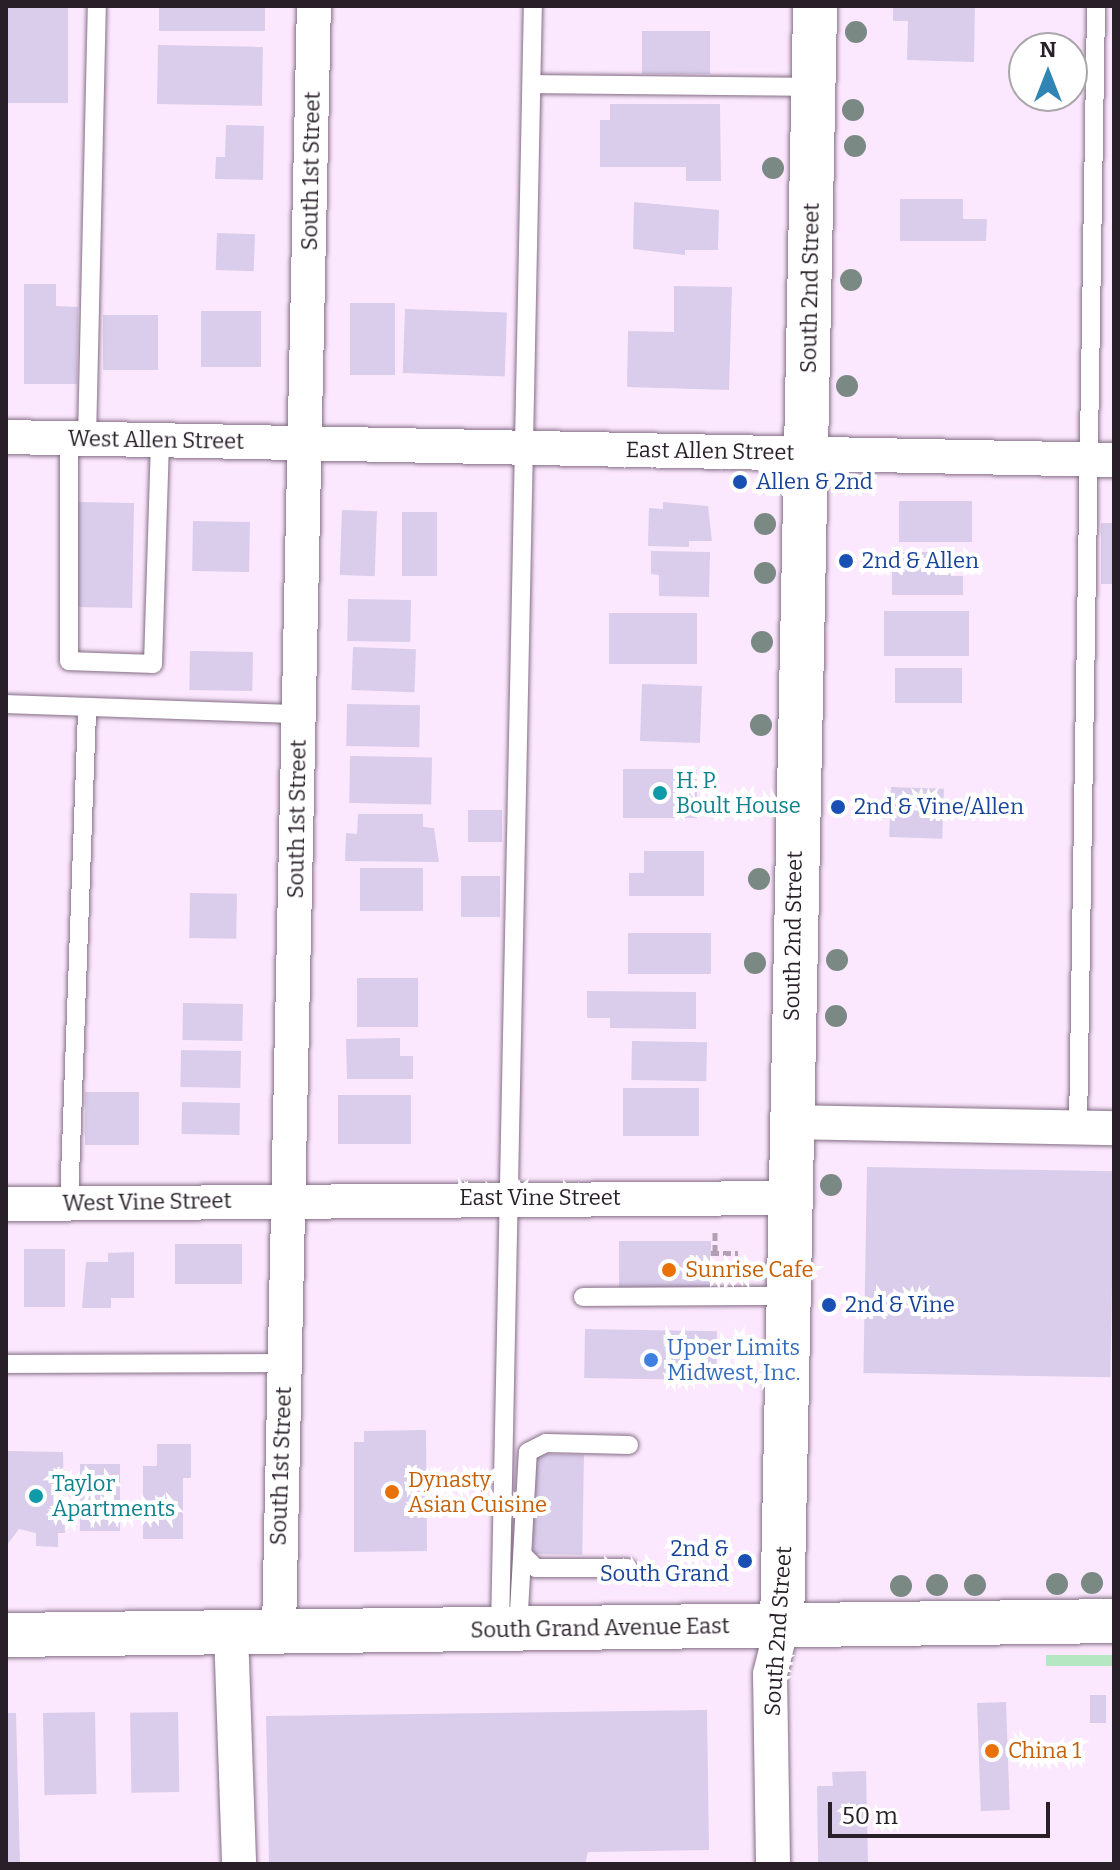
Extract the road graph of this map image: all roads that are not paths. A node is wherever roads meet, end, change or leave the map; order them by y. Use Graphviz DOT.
graph roads {
  1 [pos="97,6"];
  2 [pos="314,6"];
  3 [pos="533,6"];
  4 [pos="815,6"];
  5 [pos="1096,6"];
  6 [pos="532,84"];
  7 [pos="814,87"];
  8 [pos="6,437"];
  9 [pos="78,439"];
  10 [pos="160,440"];
  11 [pos="306,443"];
  12 [pos="525,447"];
  13 [pos="807,453"];
  14 [pos="1100,460"];
  15 [pos="6,704"];
  16 [pos="87,707"];
  17 [pos="299,714"];
  18 [pos="790,1122"];
  19 [pos="1078,1128"];
  20 [pos="1114,1128"];
  21 [pos="509,1198"];
  22 [pos="791,1198"];
  23 [pos="289,1200"];
  24 [pos="69,1203"];
  25 [pos="6,1204"];
  26 [pos="791,1296"];
  27 [pos="583,1297"];
  28 [pos="284,1363"];
  29 [pos="6,1364"];
  30 [pos="629,1445"];
  31 [pos="524,1556"];
  32 [pos="628,1568"];
  33 [pos="1114,1621"];
  34 [pos="782,1626"];
  35 [pos="509,1629"];
  36 [pos="279,1631"];
  37 [pos="231,1632"];
  38 [pos="6,1635"];
  39 [pos="239,1864"];
  40 [pos="773,1864"];
  1 -- 9 [label="lane"];
  2 -- 11 [label="street, South 1st Street"];
  3 -- 6 [label="lane"];
  4 -- 7 [label="main road, South 2nd Street"];
  5 -- 14 [label="lane"];
  6 -- 7 [label="lane"];
  6 -- 12 [label="lane"];
  7 -- 13 [label="main road, South 2nd Street"];
  8 -- 9 [label="street, West Allen Street"];
  9 -- 10 [label="street, West Allen Street"];
  9 -- 10 [label="lane"];
  10 -- 11 [label="street, West Allen Street"];
  11 -- 12 [label="street, East Allen Street"];
  11 -- 17 [label="street, South 1st Street"];
  12 -- 13 [label="street, East Allen Street"];
  12 -- 21 [label="lane"];
  13 -- 14 [label="street, East Allen Street"];
  13 -- 18 [label="main road, South 2nd Street"];
  14 -- 19 [label="lane"];
  15 -- 16 [label="lane"];
  16 -- 17 [label="lane"];
  16 -- 24 [label="lane"];
  17 -- 23 [label="street, South 1st Street"];
  18 -- 19 [label="street"];
  18 -- 22 [label="main road, South 2nd Street"];
  19 -- 20 [label="street"];
  21 -- 22 [label="street, East Vine Street"];
  21 -- 23 [label="street, East Vine Street"];
  21 -- 35 [label="lane"];
  22 -- 26 [label="main road, South 2nd Street"];
  23 -- 24 [label="street, West Vine Street"];
  23 -- 28 [label="street, South 1st Street"];
  24 -- 25 [label="street, West Vine Street"];
  26 -- 27 [label="lane"];
  26 -- 34 [label="main road, South 2nd Street"];
  28 -- 29 [label="lane"];
  28 -- 36 [label="street, South 1st Street"];
  30 -- 31 [label="lane"];
  31 -- 32 [label="lane"];
  31 -- 35 [label="lane"];
  33 -- 34 [label="main road, South Grand Avenue East"];
  34 -- 35 [label="main road, South Grand Avenue East"];
  34 -- 40 [label="street, South 2nd Street"];
  35 -- 36 [label="main road, South Grand Avenue East"];
  36 -- 37 [label="main road, South Grand Avenue East"];
  37 -- 38 [label="main road, South Grand Avenue East"];
  37 -- 39 [label="street"];
}
